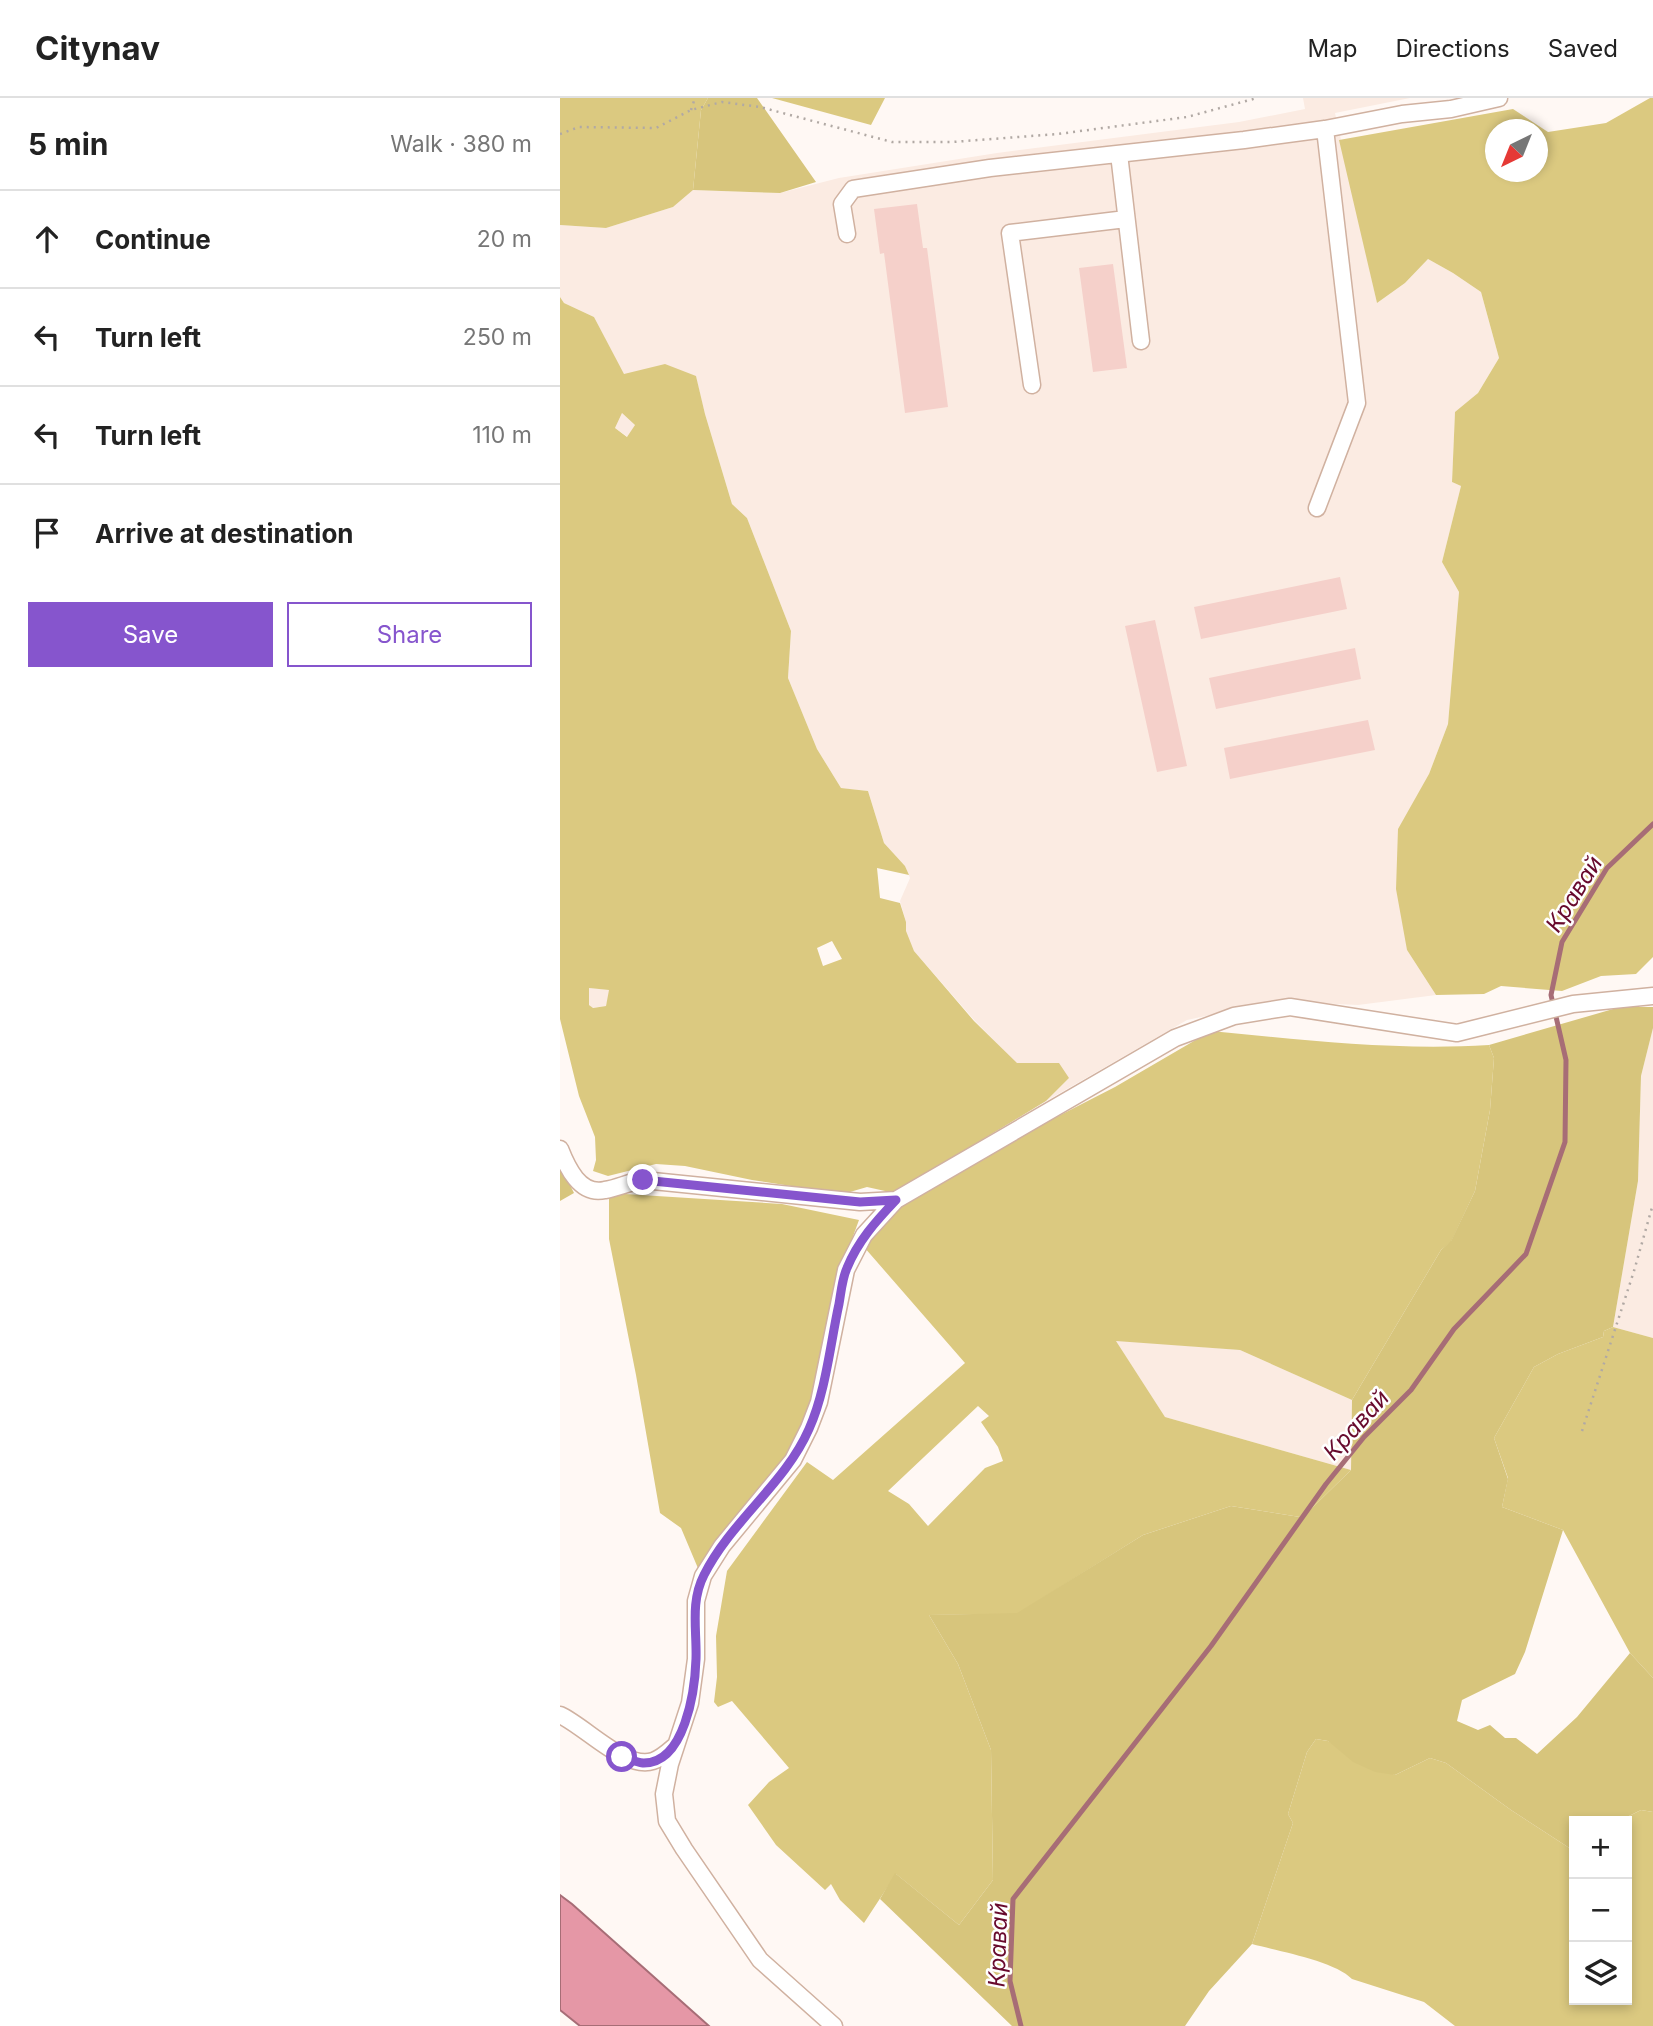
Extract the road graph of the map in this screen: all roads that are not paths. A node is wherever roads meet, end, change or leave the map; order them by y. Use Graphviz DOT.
graph roads {
  1 [pos="1499,98"];
  2 [pos="1325,129"];
  3 [pos="1119,154"];
  4 [pos="1126,219"];
  5 [pos="847,234"];
  6 [pos="1141,341"];
  7 [pos="1032,385"];
  8 [pos="1317,508"];
  9 [pos="1653,996"];
  10 [pos="560,1149"];
  11 [pos="896,1200"];
  12 [pos="560,1715"];
  13 [pos="676,1745"];
  14 [pos="834,2026"];
  1 -- 2 [label="street"];
  2 -- 3 [label="street"];
  2 -- 8 [label="street"];
  3 -- 4 [label="street"];
  3 -- 5 [label="street"];
  4 -- 6 [label="street"];
  4 -- 7 [label="street"];
  9 -- 11 [label="street"];
  10 -- 11 [label="street"];
  11 -- 13 [label="street"];
  12 -- 13 [label="street"];
  13 -- 14 [label="street"];
}
